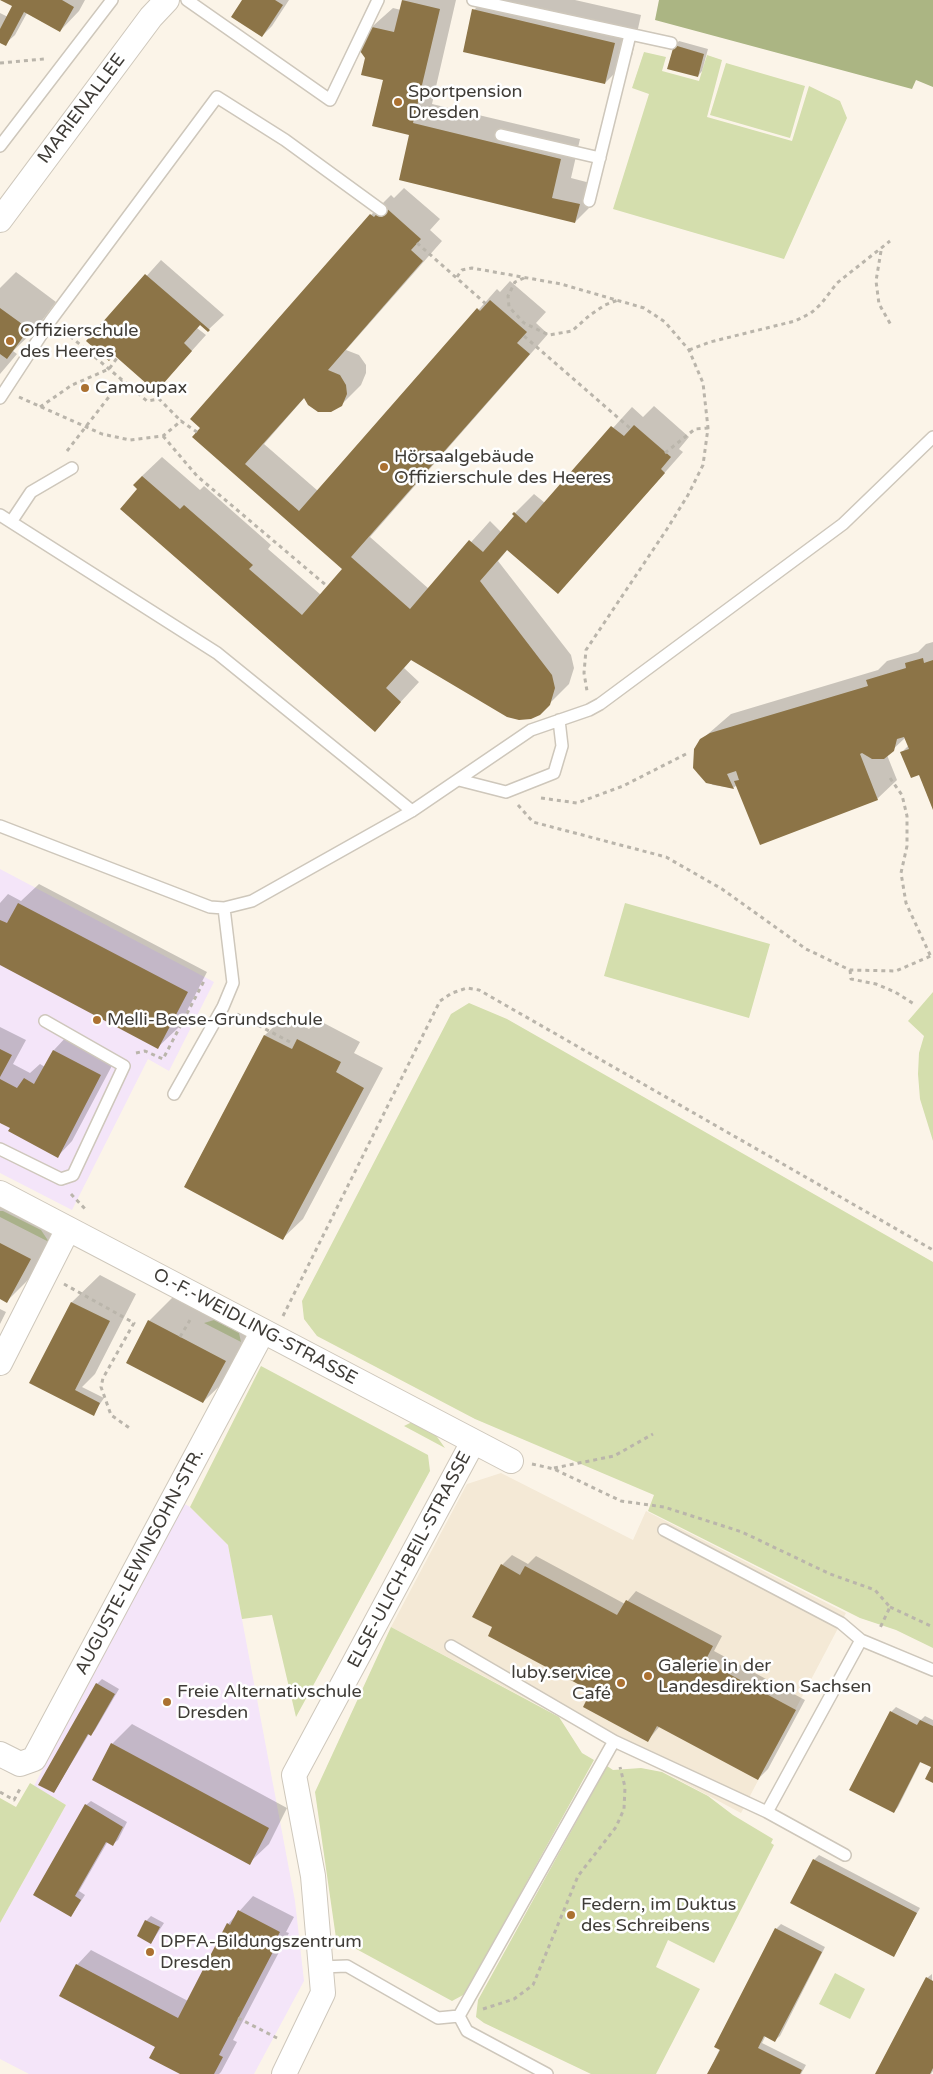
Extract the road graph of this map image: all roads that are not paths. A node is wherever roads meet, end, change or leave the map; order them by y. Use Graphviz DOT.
graph roads {
  1 [pos="112,0"];
  2 [pos="166,0"];
  3 [pos="187,0"];
  4 [pos="378,0"];
  5 [pos="473,0"];
  6 [pos="630,34"];
  7 [pos="671,43"];
  8 [pos="501,135"];
  9 [pos="0,146"];
  10 [pos="600,158"];
  11 [pos="589,201"];
  12 [pos="380,210"];
  13 [pos="0,220"];
  14 [pos="2,395"];
  15 [pos="933,437"];
  16 [pos="72,468"];
  17 [pos="0,515"];
  18 [pos="11,522"];
  19 [pos="559,720"];
  20 [pos="460,780"];
  21 [pos="412,811"];
  22 [pos="0,826"];
  23 [pos="224,908"];
  24 [pos="45,1021"];
  25 [pos="174,1094"];
  26 [pos="0,1149"];
  27 [pos="0,1193"];
  28 [pos="68,1229"];
  29 [pos="268,1334"];
  30 [pos="0,1363"];
  31 [pos="473,1442"];
  32 [pos="511,1460"];
  33 [pos="664,1530"];
  34 [pos="861,1640"];
  35 [pos="451,1646"];
  36 [pos="933,1670"];
  37 [pos="614,1741"];
  38 [pos="10,1759"];
  39 [pos="767,1812"];
  40 [pos="845,1855"];
  41 [pos="321,1968"];
  42 [pos="458,2016"];
  43 [pos="284,2074"];
  44 [pos="547,2074"];
  1 -- 9 [label="lane"];
  2 -- 13 [label="street, MARIENALLEE"];
  3 -- 4 [label="lane"];
  5 -- 6 [label="lane"];
  6 -- 7 [label="lane"];
  6 -- 10 [label="lane"];
  8 -- 10 [label="lane"];
  10 -- 11 [label="lane"];
  12 -- 14 [label="lane"];
  15 -- 19 [label="lane"];
  16 -- 18 [label="lane"];
  17 -- 18 [label="lane"];
  18 -- 21 [label="lane"];
  19 -- 20 [label="lane"];
  19 -- 20 [label="lane"];
  20 -- 21 [label="lane"];
  21 -- 23 [label="lane"];
  22 -- 23 [label="lane"];
  23 -- 25 [label="lane"];
  24 -- 26 [label="lane"];
  27 -- 28 [label="street, O.-F.-WEIDLING-STRASSE"];
  28 -- 29 [label="street, O.-F.-WEIDLING-STRASSE"];
  28 -- 30 [label="street"];
  29 -- 31 [label="street, O.-F.-WEIDLING-STRASSE"];
  29 -- 38 [label="street, AUGUSTE-LEWINSOHN-STR."];
  31 -- 32 [label="street, O.-F.-WEIDLING-STRASSE"];
  31 -- 41 [label="street, ELSE-ULICH-BEIL-STRASSE"];
  33 -- 34 [label="lane"];
  34 -- 36 [label="lane"];
  34 -- 39 [label="lane"];
  35 -- 37 [label="lane"];
  37 -- 39 [label="lane"];
  37 -- 42 [label="lane"];
  39 -- 40 [label="lane"];
  41 -- 42 [label="lane"];
  41 -- 43 [label="street, ELSE-ULICH-BEIL-STRASSE"];
  42 -- 44 [label="lane"];
}
